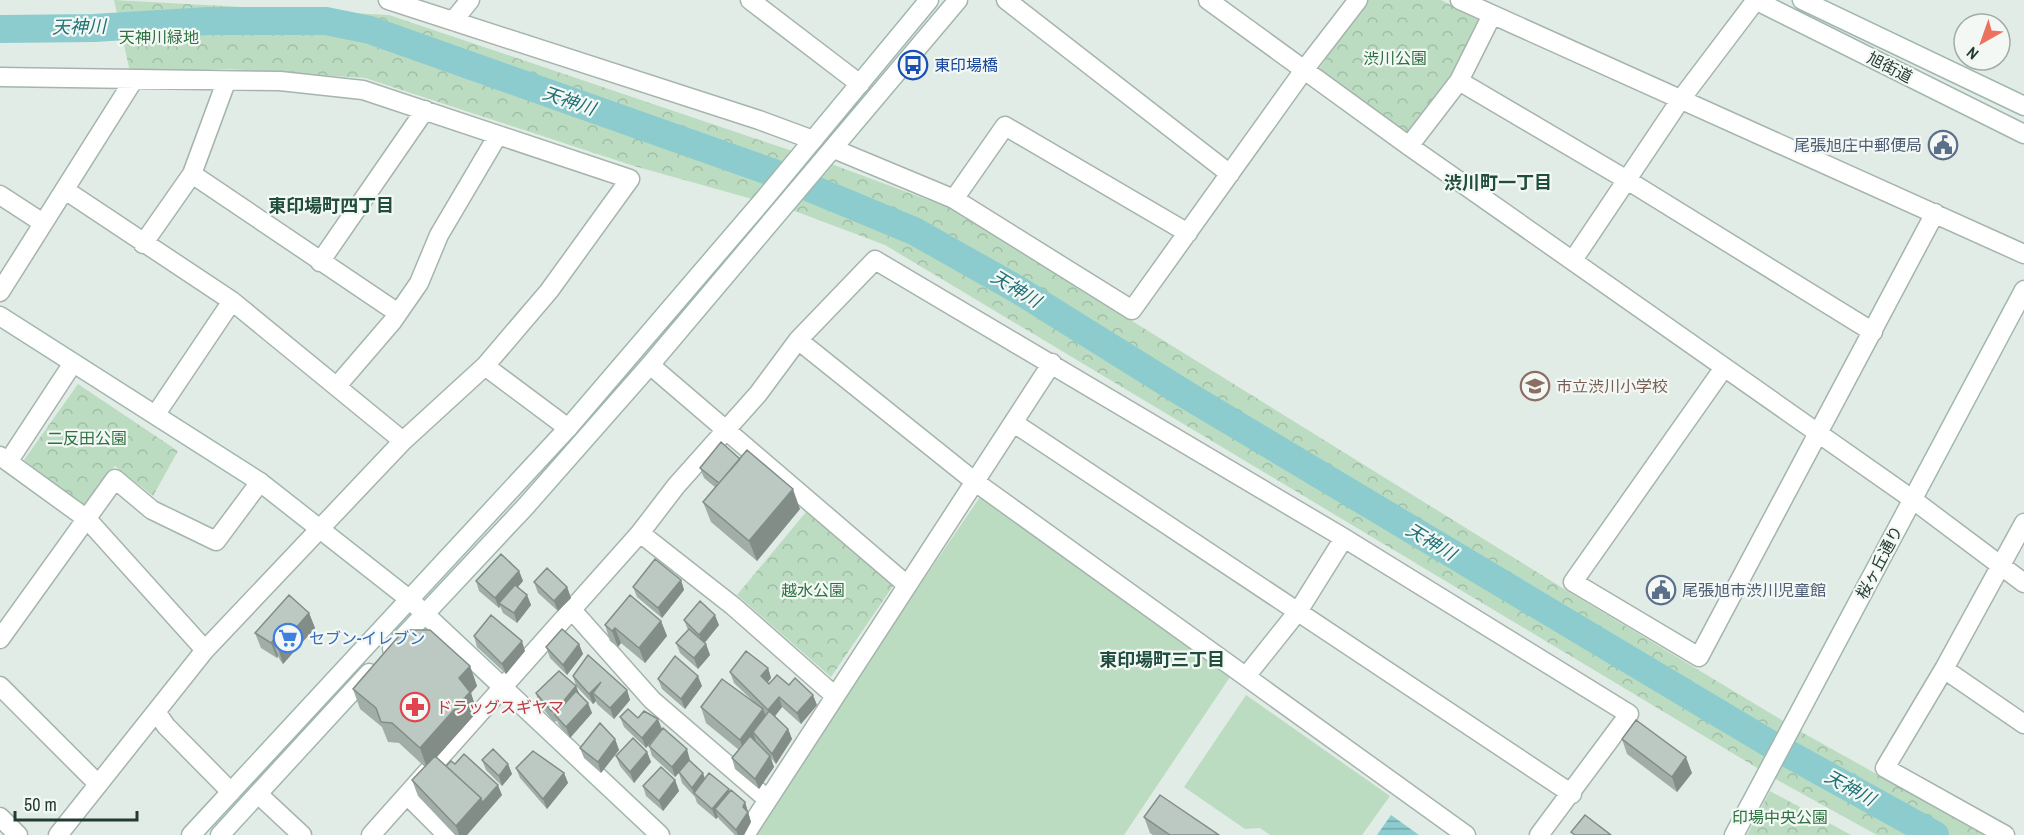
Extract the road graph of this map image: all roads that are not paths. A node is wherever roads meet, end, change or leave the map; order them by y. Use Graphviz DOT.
graph roads {
  1 [pos="388,0"];
  2 [pos="470,0"];
  3 [pos="750,0"];
  4 [pos="929,0"];
  5 [pos="958,0"];
  6 [pos="1006,0"];
  7 [pos="1208,0"];
  8 [pos="1358,0"];
  9 [pos="1460,0"];
  10 [pos="1755,0"];
  11 [pos="1802,0"];
  12 [pos="1492,15"];
  13 [pos="453,21"];
  14 [pos="1304,70"];
  15 [pos="0,77"];
  16 [pos="133,81"];
  17 [pos="1459,81"];
  18 [pos="226,82"];
  19 [pos="860,84"];
  20 [pos="1681,99"];
  21 [pos="2024,106"];
  22 [pos="425,110"];
  23 [pos="2024,134"];
  24 [pos="498,135"];
  25 [pos="813,140"];
  26 [pos="1409,146"];
  27 [pos="834,149"];
  28 [pos="192,174"];
  29 [pos="1230,174"];
  30 [pos="1627,180"];
  31 [pos="65,190"];
  32 [pos="0,195"];
  33 [pos="954,200"];
  34 [pos="1935,213"];
  35 [pos="43,223"];
  36 [pos="1188,233"];
  37 [pos="143,244"];
  38 [pos="2024,254"];
  39 [pos="1573,260"];
  40 [pos="320,262"];
  41 [pos="2024,290"];
  42 [pos="0,292"];
  43 [pos="232,301"];
  44 [pos="398,313"];
  45 [pos="0,316"];
  46 [pos="1872,332"];
  47 [pos="798,340"];
  48 [pos="73,363"];
  49 [pos="1052,363"];
  50 [pos="650,365"];
  51 [pos="485,366"];
  52 [pos="1723,369"];
  53 [pos="337,386"];
  54 [pos="156,414"];
  55 [pos="1014,423"];
  56 [pos="568,428"];
  57 [pos="726,431"];
  58 [pos="1819,433"];
  59 [pos="403,441"];
  60 [pos="4,459"];
  61 [pos="974,481"];
  62 [pos="260,482"];
  63 [pos="1912,499"];
  64 [pos="87,519"];
  65 [pos="2024,523"];
  66 [pos="320,531"];
  67 [pos="639,533"];
  68 [pos="1344,538"];
  69 [pos="2000,566"];
  70 [pos="2024,583"];
  71 [pos="907,585"];
  72 [pos="409,599"];
  73 [pos="571,609"];
  74 [pos="1299,610"];
  75 [pos="425,612"];
  76 [pos="0,639"];
  77 [pos="205,650"];
  78 [pos="1944,669"];
  79 [pos="1247,675"];
  80 [pos="0,686"];
  81 [pos="503,686"];
  82 [pos="835,696"];
  83 [pos="157,713"];
  84 [pos="2024,724"];
  85 [pos="98,783"];
  86 [pos="231,792"];
  87 [pos="258,794"];
  88 [pos="1572,794"];
  89 [pos="407,795"];
  90 [pos="767,799"];
  91 [pos="0,817"];
  92 [pos="18,835"];
  93 [pos="58,835"];
  94 [pos="191,835"];
  95 [pos="220,835"];
  96 [pos="302,835"];
  97 [pos="371,835"];
  98 [pos="447,835"];
  99 [pos="660,835"];
  100 [pos="745,835"];
  101 [pos="1466,835"];
  102 [pos="1539,835"];
  103 [pos="1734,835"];
  104 [pos="2005,835"];
  1 -- 13 [label="street"];
  2 -- 13 [label="street"];
  3 -- 19 [label="street"];
  4 -- 19 [label="street"];
  5 -- 27 [label="street"];
  6 -- 29 [label="street"];
  7 -- 14 [label="street"];
  8 -- 14 [label="street"];
  9 -- 12 [label="street"];
  10 -- 20 [label="street"];
  10 -- 23 [label="street, 旭街道"];
  11 -- 21 [label="street, 旭街道"];
  12 -- 17 [label="street"];
  12 -- 20 [label="street"];
  13 -- 25 [label="street"];
  14 -- 26 [label="street"];
  14 -- 29 [label="street"];
  15 -- 16 [label="street"];
  16 -- 18 [label="street"];
  16 -- 31 [label="street"];
  17 -- 26 [label="street"];
  17 -- 30 [label="street"];
  18 -- 22 [label="street"];
  18 -- 28 [label="street"];
  19 -- 25 [label="street"];
  20 -- 30 [label="street"];
  20 -- 34 [label="street"];
  22 -- 24 [label="street"];
  22 -- 40 [label="street"];
  24 -- 44 [label="street"];
  24 -- 51 [label="street"];
  25 -- 56 [label="street"];
  26 -- 39 [label="street"];
  27 -- 33 [label="street"];
  27 -- 50 [label="street"];
  28 -- 37 [label="street"];
  28 -- 40 [label="street"];
  29 -- 36 [label="street"];
  30 -- 39 [label="street"];
  30 -- 46 [label="street"];
  31 -- 35 [label="street"];
  31 -- 37 [label="street"];
  32 -- 35 [label="street"];
  33 -- 36 [label="street"];
  33 -- 36 [label="street"];
  34 -- 38 [label="street"];
  34 -- 46 [label="street"];
  35 -- 42 [label="street"];
  37 -- 43 [label="street"];
  39 -- 52 [label="street"];
  40 -- 44 [label="street"];
  41 -- 63 [label="street, 桜ヶ丘通り"];
  43 -- 53 [label="street"];
  43 -- 54 [label="street"];
  44 -- 53 [label="street"];
  45 -- 48 [label="street"];
  46 -- 58 [label="street"];
  47 -- 49 [label="street"];
  47 -- 57 [label="street"];
  47 -- 61 [label="street"];
  48 -- 54 [label="street"];
  48 -- 60 [label="street"];
  49 -- 55 [label="street"];
  49 -- 68 [label="street"];
  50 -- 57 [label="street"];
  50 -- 75 [label="street"];
  51 -- 56 [label="street"];
  51 -- 59 [label="street"];
  52 -- 58 [label="street"];
  52 -- 58 [label="street"];
  53 -- 59 [label="street"];
  54 -- 62 [label="street"];
  55 -- 61 [label="street"];
  55 -- 74 [label="street"];
  56 -- 72 [label="street"];
  57 -- 67 [label="street"];
  57 -- 71 [label="street"];
  58 -- 63 [label="street"];
  59 -- 66 [label="street"];
  60 -- 64 [label="street"];
  61 -- 71 [label="street"];
  61 -- 79 [label="street"];
  62 -- 64 [label="street"];
  62 -- 66 [label="street"];
  63 -- 69 [label="street"];
  63 -- 103 [label="street, 桜ヶ丘通り"];
  64 -- 76 [label="street"];
  64 -- 77 [label="street"];
  65 -- 69 [label="street"];
  66 -- 72 [label="street"];
  66 -- 77 [label="street"];
  67 -- 73 [label="street"];
  67 -- 82 [label="street"];
  68 -- 74 [label="street"];
  68 -- 88 [label="street"];
  69 -- 70 [label="street"];
  69 -- 78 [label="street"];
  71 -- 82 [label="street"];
  72 -- 75 [label="street"];
  72 -- 86 [label="street"];
  73 -- 81 [label="street"];
  73 -- 90 [label="street"];
  74 -- 79 [label="street"];
  74 -- 88 [label="street"];
  75 -- 81 [label="street"];
  75 -- 87 [label="street"];
  77 -- 83 [label="street"];
  78 -- 84 [label="street"];
  78 -- 104 [label="street"];
  79 -- 101 [label="street"];
  80 -- 85 [label="street"];
  81 -- 89 [label="street"];
  81 -- 99 [label="street"];
  82 -- 90 [label="street"];
  83 -- 85 [label="street"];
  83 -- 86 [label="street"];
  85 -- 93 [label="street"];
  86 -- 94 [label="street"];
  87 -- 95 [label="street"];
  87 -- 96 [label="street"];
  88 -- 102 [label="street"];
  89 -- 97 [label="street"];
  89 -- 98 [label="street"];
  90 -- 100 [label="street"];
  91 -- 92 [label="street"];
}
